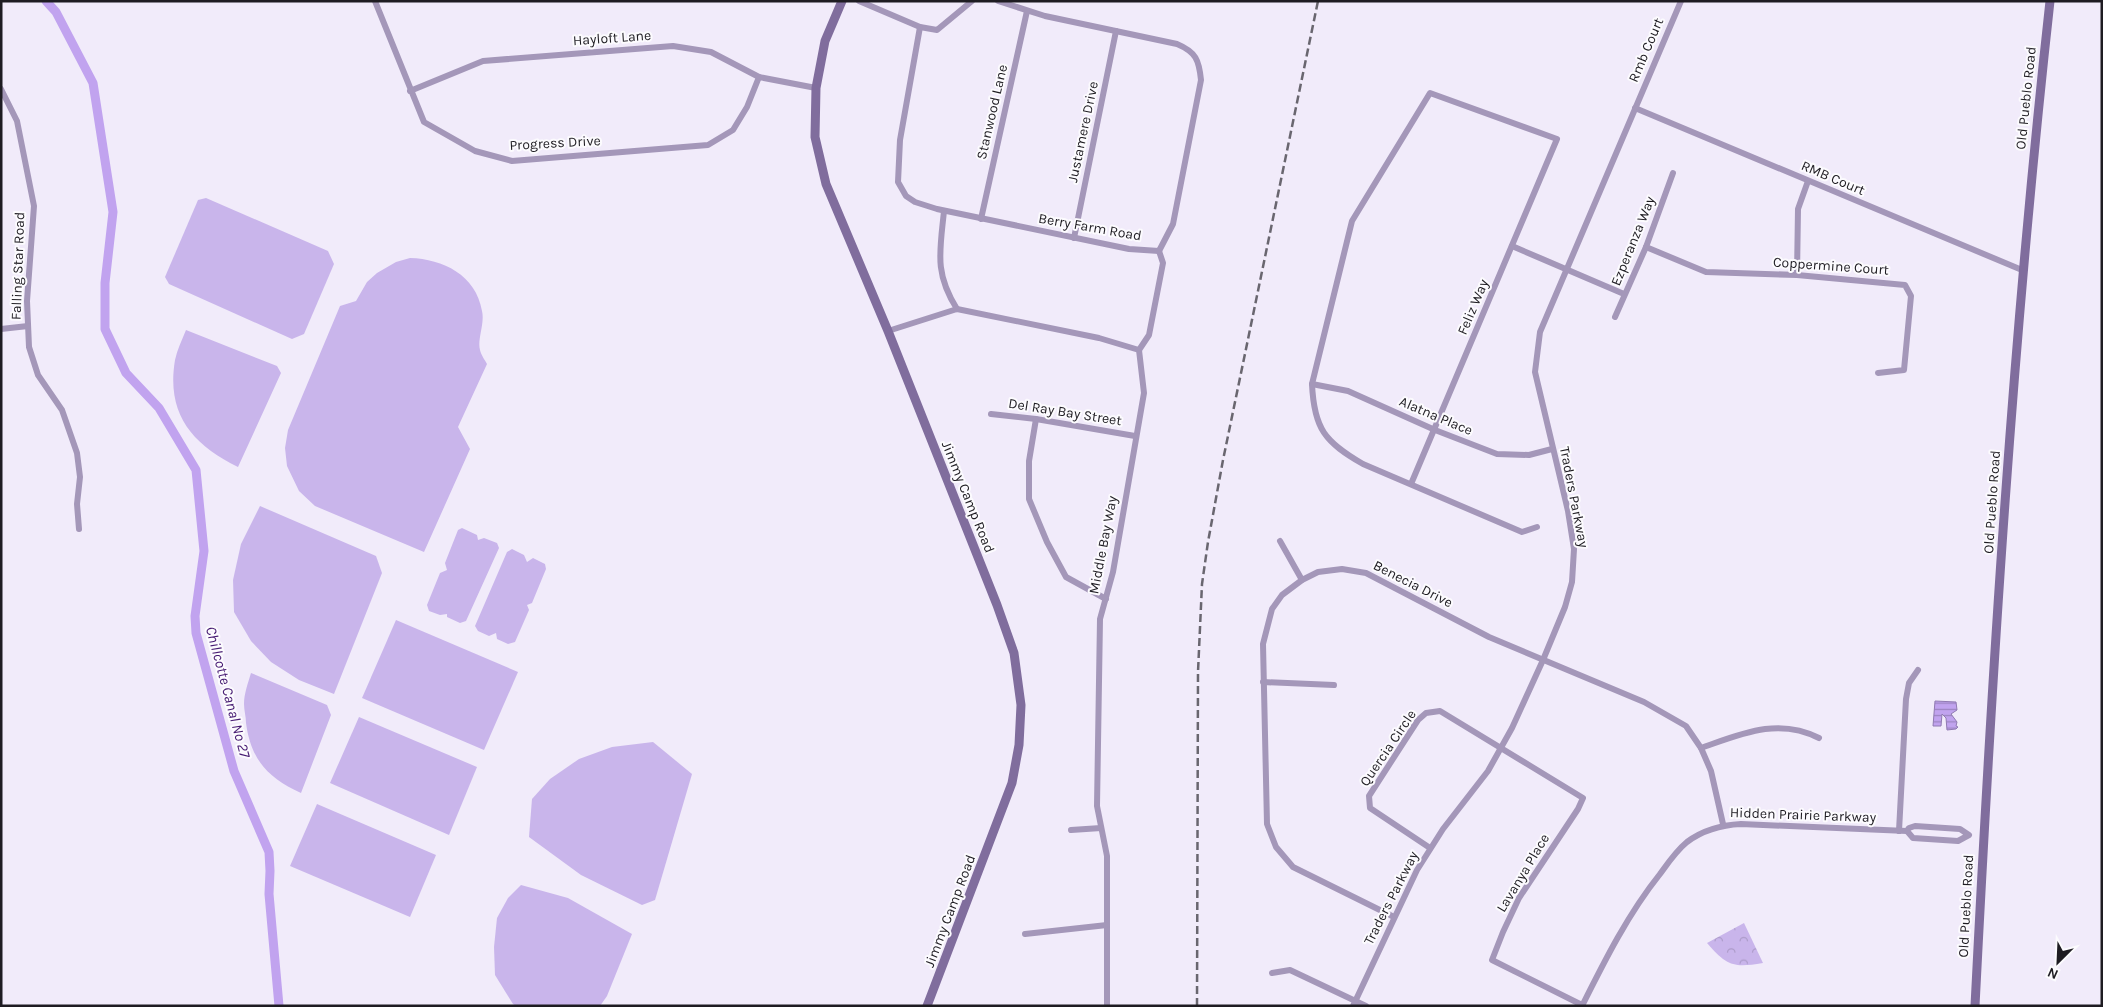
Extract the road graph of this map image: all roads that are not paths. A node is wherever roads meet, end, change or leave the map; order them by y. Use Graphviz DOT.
graph roads {
  1 [pos="375,1"];
  2 [pos="842,1"];
  3 [pos="859,1"];
  4 [pos="972,1"];
  5 [pos="998,1"];
  6 [pos="1681,1"];
  7 [pos="2050,1"];
  8 [pos="1027,11"];
  9 [pos="920,27"];
  10 [pos="1116,31"];
  11 [pos="759,76"];
  12 [pos="816,88"];
  13 [pos="1,89"];
  14 [pos="410,91"];
  15 [pos="1635,108"];
  16 [pos="1673,173"];
  17 [pos="1808,181"];
  18 [pos="944,211"];
  19 [pos="981,219"];
  20 [pos="1074,238"];
  21 [pos="1512,246"];
  22 [pos="1646,247"];
  23 [pos="1159,251"];
  24 [pos="1566,270"];
  25 [pos="2022,270"];
  26 [pos="1797,275"];
  27 [pos="1624,294"];
  28 [pos="957,309"];
  29 [pos="1615,317"];
  30 [pos="28,326"];
  31 [pos="1,329"];
  32 [pos="888,331"];
  33 [pos="1139,350"];
  34 [pos="1878,373"];
  35 [pos="1312,384"];
  36 [pos="991,414"];
  37 [pos="1036,419"];
  38 [pos="1434,430"];
  39 [pos="1135,436"];
  40 [pos="1552,449"];
  41 [pos="1411,484"];
  42 [pos="1537,527"];
  43 [pos="79,528"];
  44 [pos="1280,541"];
  45 [pos="1302,580"];
  46 [pos="1106,599"];
  47 [pos="1543,660"];
  48 [pos="1918,670"];
  49 [pos="1264,682"];
  50 [pos="1334,685"];
  51 [pos="1819,738"];
  52 [pos="1501,748"];
  53 [pos="1701,748"];
  54 [pos="1723,824"];
  55 [pos="1101,828"];
  56 [pos="1071,830"];
  57 [pos="1899,831"];
  58 [pos="1907,831"];
  59 [pos="1969,835"];
  60 [pos="1983,837"];
  61 [pos="1430,848"];
  62 [pos="1394,917"];
  63 [pos="1107,925"];
  64 [pos="1025,934"];
  65 [pos="1272,973"];
  66 [pos="1975,1002"];
  67 [pos="1354,1003"];
  68 [pos="928,1005"];
  69 [pos="1582,1005"];
  70 [pos="1107,1006"];
  71 [pos="1366,1006"];
  1 -- 14 [label="street, Progress Drive"];
  2 -- 12 [label="street, Jimmy Camp Road"];
  3 -- 9 [label="street"];
  4 -- 9 [label="street"];
  5 -- 8 [label="street, Berry Farm Road"];
  6 -- 15 [label="street, Rmb Court"];
  7 -- 25 [label="street, Old Pueblo Road"];
  8 -- 10 [label="street, Berry Farm Road"];
  8 -- 19 [label="street, Stanwood Lane"];
  9 -- 18 [label="street, Berry Farm Road"];
  10 -- 20 [label="street, Justamere Drive"];
  10 -- 23 [label="street, Berry Farm Road"];
  11 -- 12 [label="street, Hayloft Lane"];
  11 -- 14 [label="street, Hayloft Lane"];
  11 -- 14 [label="street, Progress Drive"];
  12 -- 32 [label="street, Jimmy Camp Road"];
  13 -- 30 [label="street, Falling Star Road"];
  15 -- 17 [label="street, RMB Court"];
  15 -- 24 [label="street, Traders Parkway"];
  16 -- 22 [label="street, Ezperanza Way"];
  17 -- 25 [label="street, RMB Court"];
  17 -- 26 [label="street"];
  18 -- 19 [label="street, Berry Farm Road"];
  18 -- 28 [label="street"];
  19 -- 20 [label="street, Berry Farm Road"];
  20 -- 23 [label="street, Berry Farm Road"];
  21 -- 24 [label="street"];
  21 -- 35 [label="street, Feliz Way"];
  21 -- 38 [label="street, Feliz Way"];
  22 -- 26 [label="street, Coppermine Court"];
  22 -- 27 [label="street, Ezperanza Way"];
  23 -- 33 [label="street"];
  24 -- 27 [label="street"];
  24 -- 40 [label="street, Traders Parkway"];
  25 -- 60 [label="street, Old Pueblo Road"];
  26 -- 34 [label="street, Coppermine Court"];
  27 -- 29 [label="street, Ezperanza Way"];
  28 -- 32 [label="street"];
  28 -- 33 [label="street"];
  30 -- 31 [label="street"];
  30 -- 43 [label="street, Falling Star Road"];
  32 -- 68 [label="street, Jimmy Camp Road"];
  33 -- 39 [label="street, Middle Bay Way"];
  35 -- 38 [label="street, Alatna Place"];
  35 -- 41 [label="street"];
  36 -- 37 [label="street, Del Ray Bay Street"];
  37 -- 39 [label="street, Del Ray Bay Street"];
  37 -- 46 [label="street"];
  38 -- 40 [label="street, Alatna Place"];
  38 -- 41 [label="street, Feliz Way"];
  39 -- 46 [label="street, Middle Bay Way"];
  40 -- 47 [label="street, Traders Parkway"];
  41 -- 42 [label="street"];
  44 -- 45 [label="street"];
  45 -- 47 [label="street, Benecia Drive"];
  45 -- 49 [label="street, Benecia Drive"];
  46 -- 55 [label="street, Middle Bay Way"];
  47 -- 52 [label="street, Traders Parkway"];
  47 -- 53 [label="street, Benecia Drive"];
  48 -- 57 [label="street"];
  49 -- 50 [label="street"];
  49 -- 62 [label="street, Benecia Drive"];
  51 -- 53 [label="street"];
  52 -- 61 [label="street, Traders Parkway"];
  52 -- 61 [label="street, Quercia Circle"];
  52 -- 69 [label="street, Lavanya Place"];
  53 -- 54 [label="street, Benecia Drive"];
  54 -- 57 [label="street, Hidden Prairie Parkway"];
  54 -- 69 [label="street, Hidden Prairie Parkway"];
  55 -- 56 [label="street"];
  55 -- 63 [label="street, Middle Bay Way"];
  57 -- 58 [label="street, Hidden Prairie Parkway"];
  58 -- 59 [label="street, Hidden Prairie Parkway"];
  58 -- 59 [label="street, Hidden Prairie Parkway"];
  59 -- 60 [label="street"];
  60 -- 66 [label="street, Old Pueblo Road"];
  61 -- 62 [label="street, Traders Parkway"];
  62 -- 67 [label="street, Traders Parkway"];
  63 -- 64 [label="street"];
  63 -- 70 [label="street, Middle Bay Way"];
  65 -- 67 [label="street"];
  67 -- 71 [label="street"];
}
